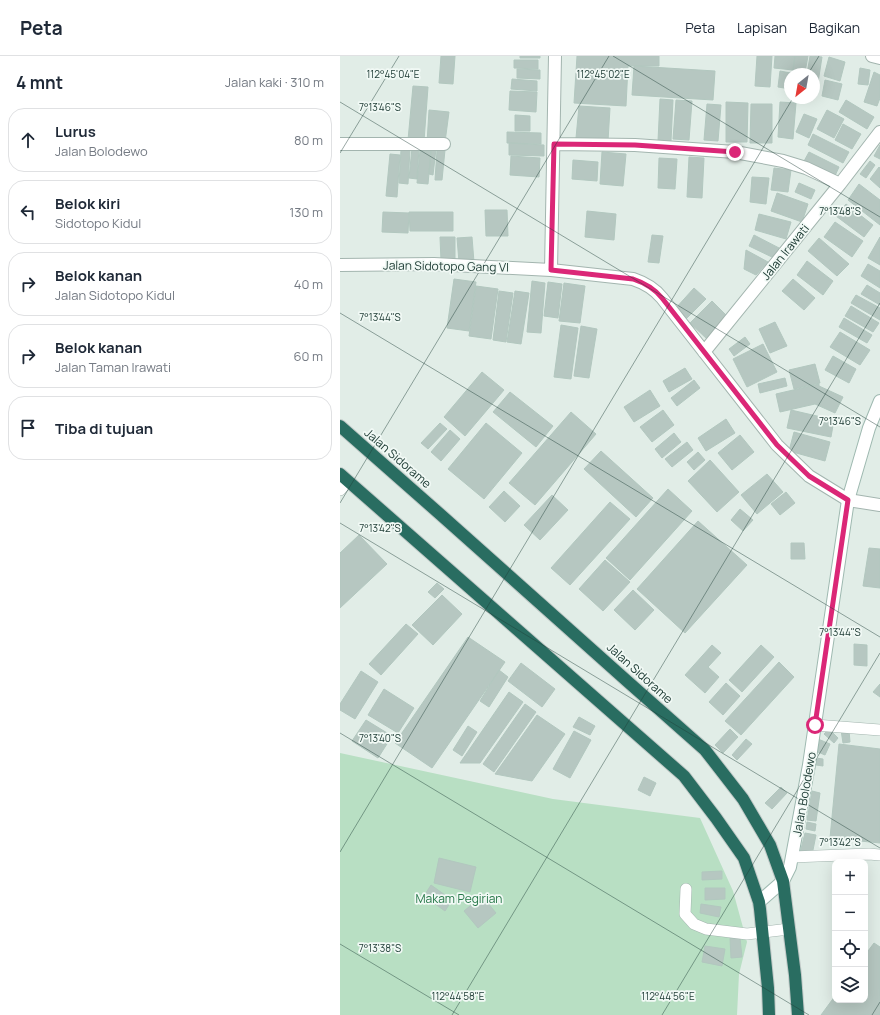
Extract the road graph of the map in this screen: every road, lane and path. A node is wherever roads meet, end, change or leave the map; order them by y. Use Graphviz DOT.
graph roads {
  1 [pos="555,56"];
  2 [pos="872,56"];
  3 [pos="880,58"];
  4 [pos="880,132"];
  5 [pos="340,144"];
  6 [pos="444,144"];
  7 [pos="554,144"];
  8 [pos="840,184"];
  9 [pos="340,265"];
  10 [pos="551,270"];
  11 [pos="704,352"];
  12 [pos="880,401"];
  13 [pos="340,426"];
  14 [pos="343,482"];
  15 [pos="848,500"];
  16 [pos="880,505"];
  17 [pos="815,725"];
  18 [pos="880,730"];
  19 [pos="880,854"];
  20 [pos="792,856"];
  21 [pos="783,880"];
  22 [pos="686,889"];
  23 [pos="759,902"];
  24 [pos="789,929"];
  25 [pos="763,932"];
  26 [pos="769,1015"];
  27 [pos="798,1015"];
  1 -- 7 [label="street"];
  2 -- 3 [label="street"];
  4 -- 8 [label="street, Jalan Irawati"];
  5 -- 6 [label="street"];
  7 -- 8 [label="street"];
  7 -- 10 [label="street"];
  8 -- 11 [label="street, Jalan Irawati"];
  9 -- 10 [label="street, Jalan Sidotopo Gang VI"];
  10 -- 11 [label="street, Jalan Sidotopo Gang VI"];
  11 -- 15 [label="street, Jalan Sidotopo Gang VI"];
  12 -- 15 [label="street, Jalan Bolodewo"];
  13 -- 21 [label="highway, Jalan Sidorame"];
  14 -- 23 [label="highway"];
  15 -- 16 [label="street"];
  15 -- 17 [label="street, Jalan Bolodewo"];
  17 -- 18 [label="lane"];
  17 -- 20 [label="street, Jalan Bolodewo"];
  19 -- 20 [label="lane"];
  20 -- 21 [label="street, Jalan Bolodewo"];
  21 -- 23 [label="street"];
  21 -- 24 [label="highway, Jalan Sidorame"];
  22 -- 25 [label="lane"];
  23 -- 25 [label="highway"];
  24 -- 25 [label="lane"];
  24 -- 27 [label="highway, Jalan Sidorame"];
  25 -- 26 [label="highway"];
}
